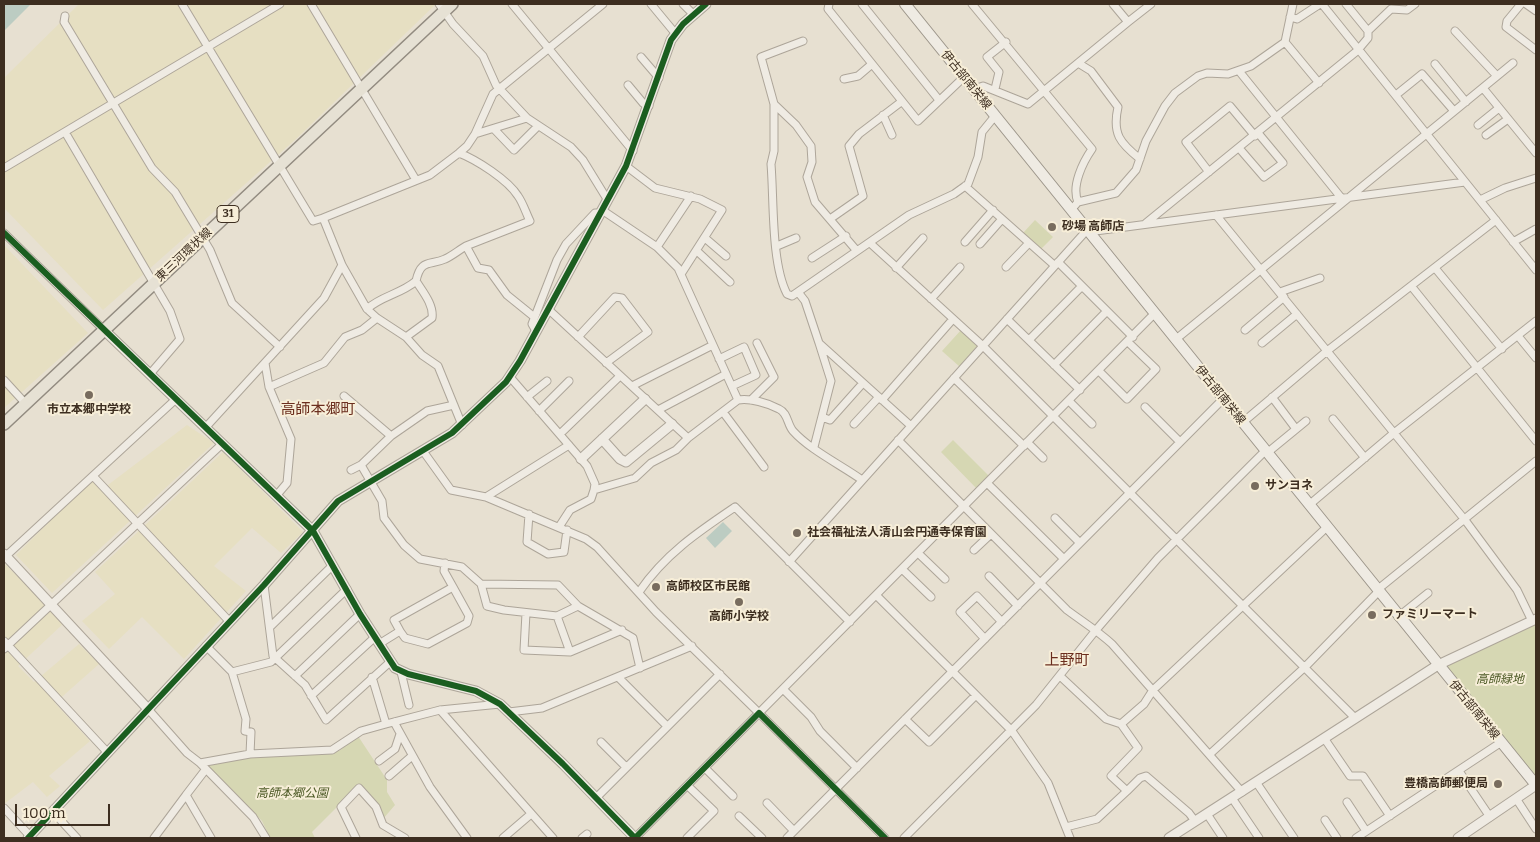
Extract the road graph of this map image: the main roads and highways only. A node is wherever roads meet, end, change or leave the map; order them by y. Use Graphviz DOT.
graph roads {
  1 [pos="905,4"];
  2 [pos="445,6"];
  3 [pos="4,424"];
  4 [pos="1536,785"];
  1 -- 4 [label="main road, 伊古部南栄線"];
  2 -- 3 [label="main road, 東三河環状線 / 31"];
}
